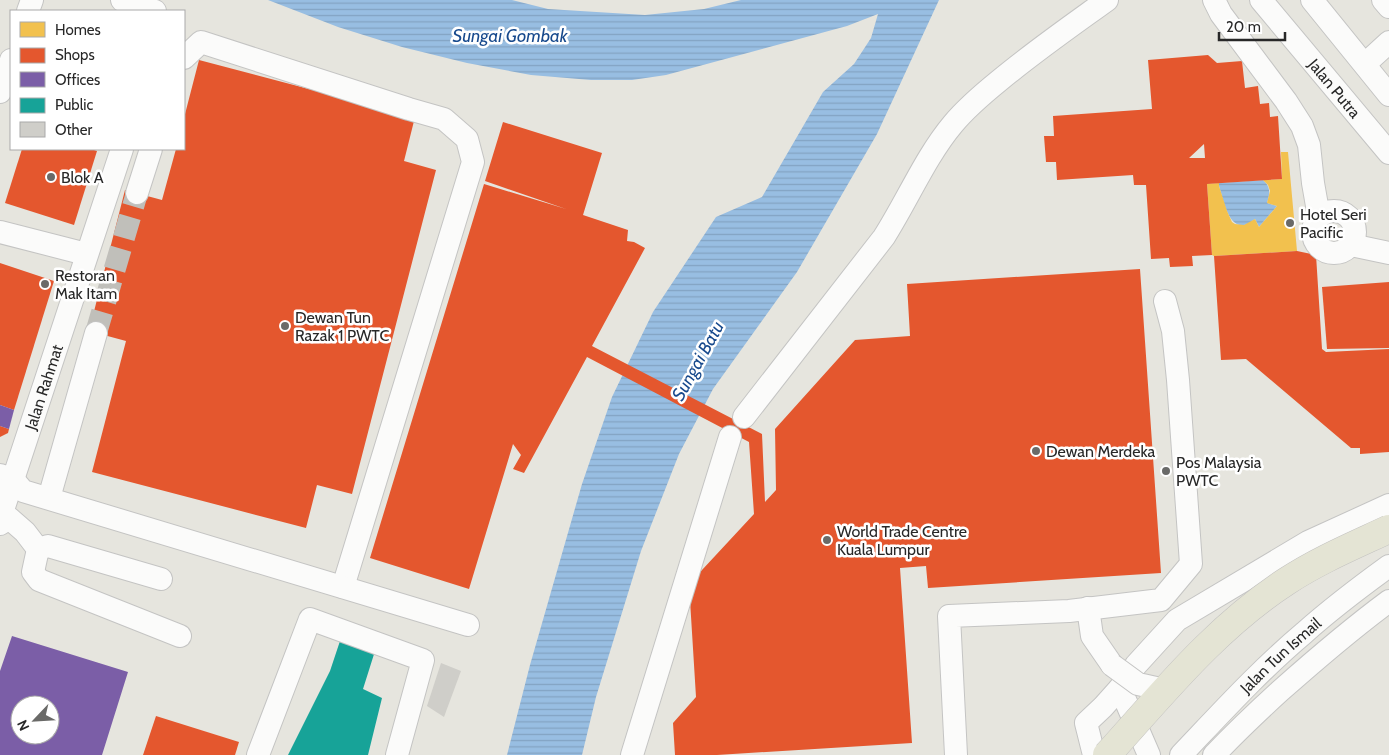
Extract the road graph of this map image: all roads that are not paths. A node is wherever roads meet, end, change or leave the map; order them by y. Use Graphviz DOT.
graph roads {
  1 [pos="122,0"];
  2 [pos="1107,0"];
  3 [pos="1214,0"];
  4 [pos="1261,0"];
  5 [pos="1312,0"];
  6 [pos="1383,0"];
  7 [pos="1389,7"];
  8 [pos="152,10"];
  9 [pos="193,39"];
  10 [pos="1389,42"];
  11 [pos="185,56"];
  12 [pos="10,63"];
  13 [pos="1365,64"];
  14 [pos="0,92"];
  15 [pos="1389,95"];
  16 [pos="122,150"];
  17 [pos="151,150"];
  18 [pos="1389,153"];
  19 [pos="137,193"];
  20 [pos="1319,217"];
  21 [pos="0,232"];
  22 [pos="1352,245"];
  23 [pos="1389,253"];
  24 [pos="86,254"];
  25 [pos="1165,301"];
  26 [pos="96,333"];
  27 [pos="744,417"];
  28 [pos="730,437"];
  29 [pos="6,477"];
  30 [pos="49,498"];
  31 [pos="1389,505"];
  32 [pos="0,518"];
  33 [pos="0,524"];
  34 [pos="1389,529"];
  35 [pos="38,549"];
  36 [pos="1389,566"];
  37 [pos="161,578"];
  38 [pos="343,587"];
  39 [pos="1389,601"];
  40 [pos="1088,608"];
  41 [pos="468,625"];
  42 [pos="180,636"];
  43 [pos="1120,688"];
  44 [pos="1165,690"];
  45 [pos="1103,707"];
  46 [pos="258,755"];
  47 [pos="397,755"];
  48 [pos="632,755"];
  49 [pos="956,755"];
  50 [pos="1094,755"];
  51 [pos="1107,755"];
  52 [pos="1118,755"];
  53 [pos="1149,755"];
  54 [pos="1182,755"];
  55 [pos="1214,755"];
  1 -- 8 [label="street"];
  2 -- 27 [label="street"];
  3 -- 20 [label="street"];
  4 -- 18 [label="street, Jalan Putra"];
  5 -- 13 [label="street"];
  6 -- 7 [label="street"];
  9 -- 11 [label="street"];
  9 -- 38 [label="street"];
  10 -- 13 [label="street"];
  12 -- 14 [label="street"];
  13 -- 15 [label="street"];
  16 -- 24 [label="street, Jalan Rahmat"];
  17 -- 19 [label="street"];
  20 -- 22 [label="street"];
  20 -- 22 [label="street"];
  21 -- 24 [label="street"];
  22 -- 23 [label="street"];
  24 -- 29 [label="street, Jalan Rahmat"];
  25 -- 40 [label="street"];
  26 -- 30 [label="street"];
  28 -- 48 [label="street"];
  29 -- 30 [label="street"];
  29 -- 32 [label="street, Jalan Rahmat"];
  30 -- 38 [label="street"];
  31 -- 43 [label="street"];
  33 -- 35 [label="street"];
  34 -- 44 [label="main road, bridge"];
  35 -- 37 [label="street"];
  35 -- 42 [label="street"];
  36 -- 54 [label="street, Jalan Tun Ismail"];
  38 -- 41 [label="street"];
  39 -- 55 [label="street, Jalan Tun Ismail"];
  40 -- 44 [label="street, bridge"];
  40 -- 49 [label="street"];
  43 -- 45 [label="street"];
  43 -- 53 [label="street"];
  44 -- 51 [label="main road, bridge"];
  45 -- 50 [label="street"];
  45 -- 52 [label="street"];
  46 -- 47 [label="street"];
}
